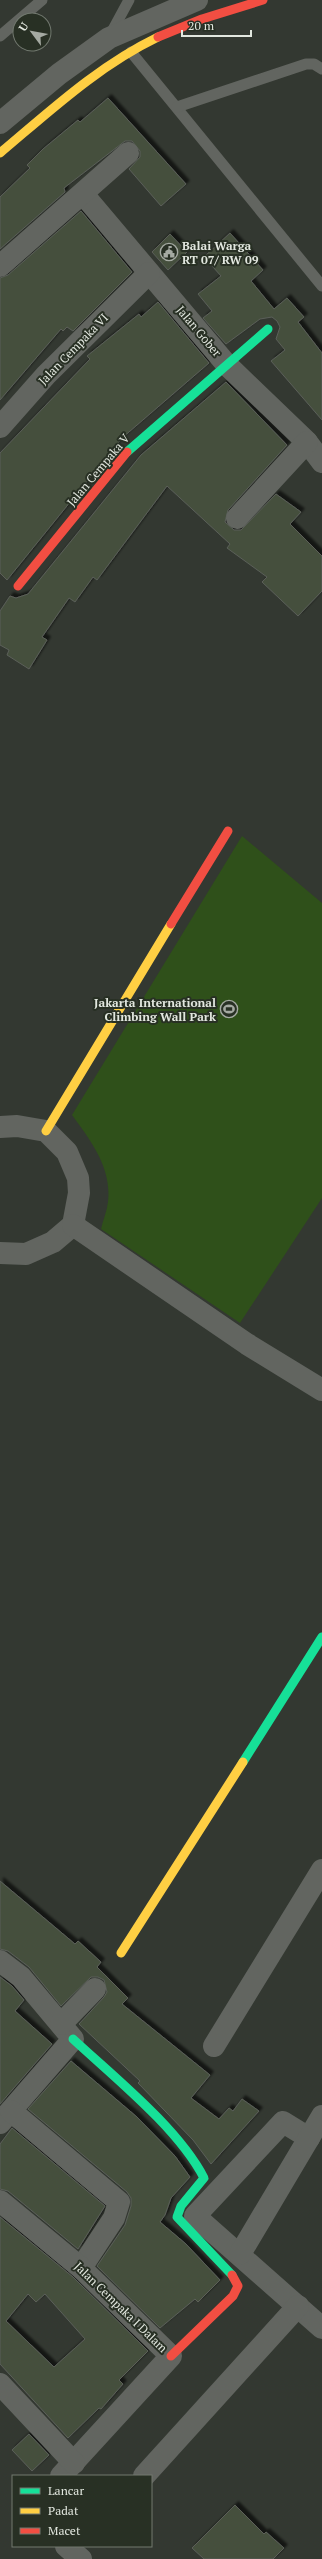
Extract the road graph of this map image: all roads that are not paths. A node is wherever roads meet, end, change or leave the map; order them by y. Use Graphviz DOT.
graph roads {
  1 [pos="42,0"];
  2 [pos="129,0"];
  3 [pos="197,0"];
  4 [pos="263,0"];
  5 [pos="0,36"];
  6 [pos="109,38"];
  7 [pos="131,52"];
  8 [pos="322,69"];
  9 [pos="176,107"];
  10 [pos="0,123"];
  11 [pos="0,152"];
  12 [pos="128,153"];
  13 [pos="82,194"];
  14 [pos="0,266"];
  15 [pos="149,273"];
  16 [pos="322,286"];
  17 [pos="268,329"];
  18 [pos="228,365"];
  19 [pos="0,427"];
  20 [pos="307,442"];
  21 [pos="322,462"];
  22 [pos="237,518"];
  23 [pos="18,586"];
  24 [pos="228,831"];
  25 [pos="0,1128"];
  26 [pos="46,1131"];
  27 [pos="73,1225"];
  28 [pos="0,1253"];
  29 [pos="322,1390"];
  30 [pos="322,1637"];
  31 [pos="322,1870"];
  32 [pos="120,1953"];
  33 [pos="0,1961"];
  34 [pos="95,1989"];
  35 [pos="67,2031"];
  36 [pos="214,2046"];
  37 [pos="322,2116"];
  38 [pos="5,2117"];
  39 [pos="309,2138"];
  40 [pos="0,2201"];
  41 [pos="240,2254"];
  42 [pos="81,2268"];
  43 [pos="298,2306"];
  44 [pos="322,2328"];
  45 [pos="171,2356"];
  46 [pos="0,2384"];
  47 [pos="68,2469"];
  48 [pos="145,2475"];
  49 [pos="67,2547"];
  50 [pos="81,2559"];
  1 -- 5 [label="lane"];
  2 -- 6 [label="lane"];
  3 -- 6 [label="street"];
  4 -- 7 [label="street"];
  6 -- 10 [label="street"];
  7 -- 9 [label="lane"];
  7 -- 11 [label="street"];
  8 -- 9 [label="lane"];
  9 -- 16 [label="lane"];
  12 -- 13 [label="street"];
  13 -- 14 [label="street"];
  13 -- 15 [label="street, Jalan Gober"];
  15 -- 18 [label="street, Jalan Gober"];
  15 -- 19 [label="street, Jalan Cempaka VI"];
  17 -- 18 [label="street, Jalan Cempaka V"];
  18 -- 20 [label="street, Jalan Gober"];
  18 -- 23 [label="street, Jalan Cempaka V"];
  20 -- 21 [label="street, Jalan Gober"];
  20 -- 22 [label="street"];
  24 -- 26 [label="street"];
  25 -- 26 [label="street"];
  26 -- 27 [label="street"];
  27 -- 28 [label="street"];
  27 -- 29 [label="street"];
  30 -- 32 [label="street"];
  31 -- 36 [label="street"];
  33 -- 35 [label="street"];
  34 -- 35 [label="street"];
  35 -- 38 [label="street"];
  35 -- 45 [label="street"];
  37 -- 39 [label="street"];
  38 -- 42 [label="street"];
  39 -- 41 [label="street"];
  39 -- 41 [label="street"];
  40 -- 42 [label="street, Jalan Cempaka I Dalam"];
  41 -- 43 [label="street"];
  42 -- 45 [label="street, Jalan Cempaka I Dalam"];
  43 -- 44 [label="street"];
  43 -- 48 [label="street"];
  45 -- 47 [label="street, Jalan Cempaka I Dalam"];
  46 -- 47 [label="street"];
  49 -- 50 [label="street"];
}
